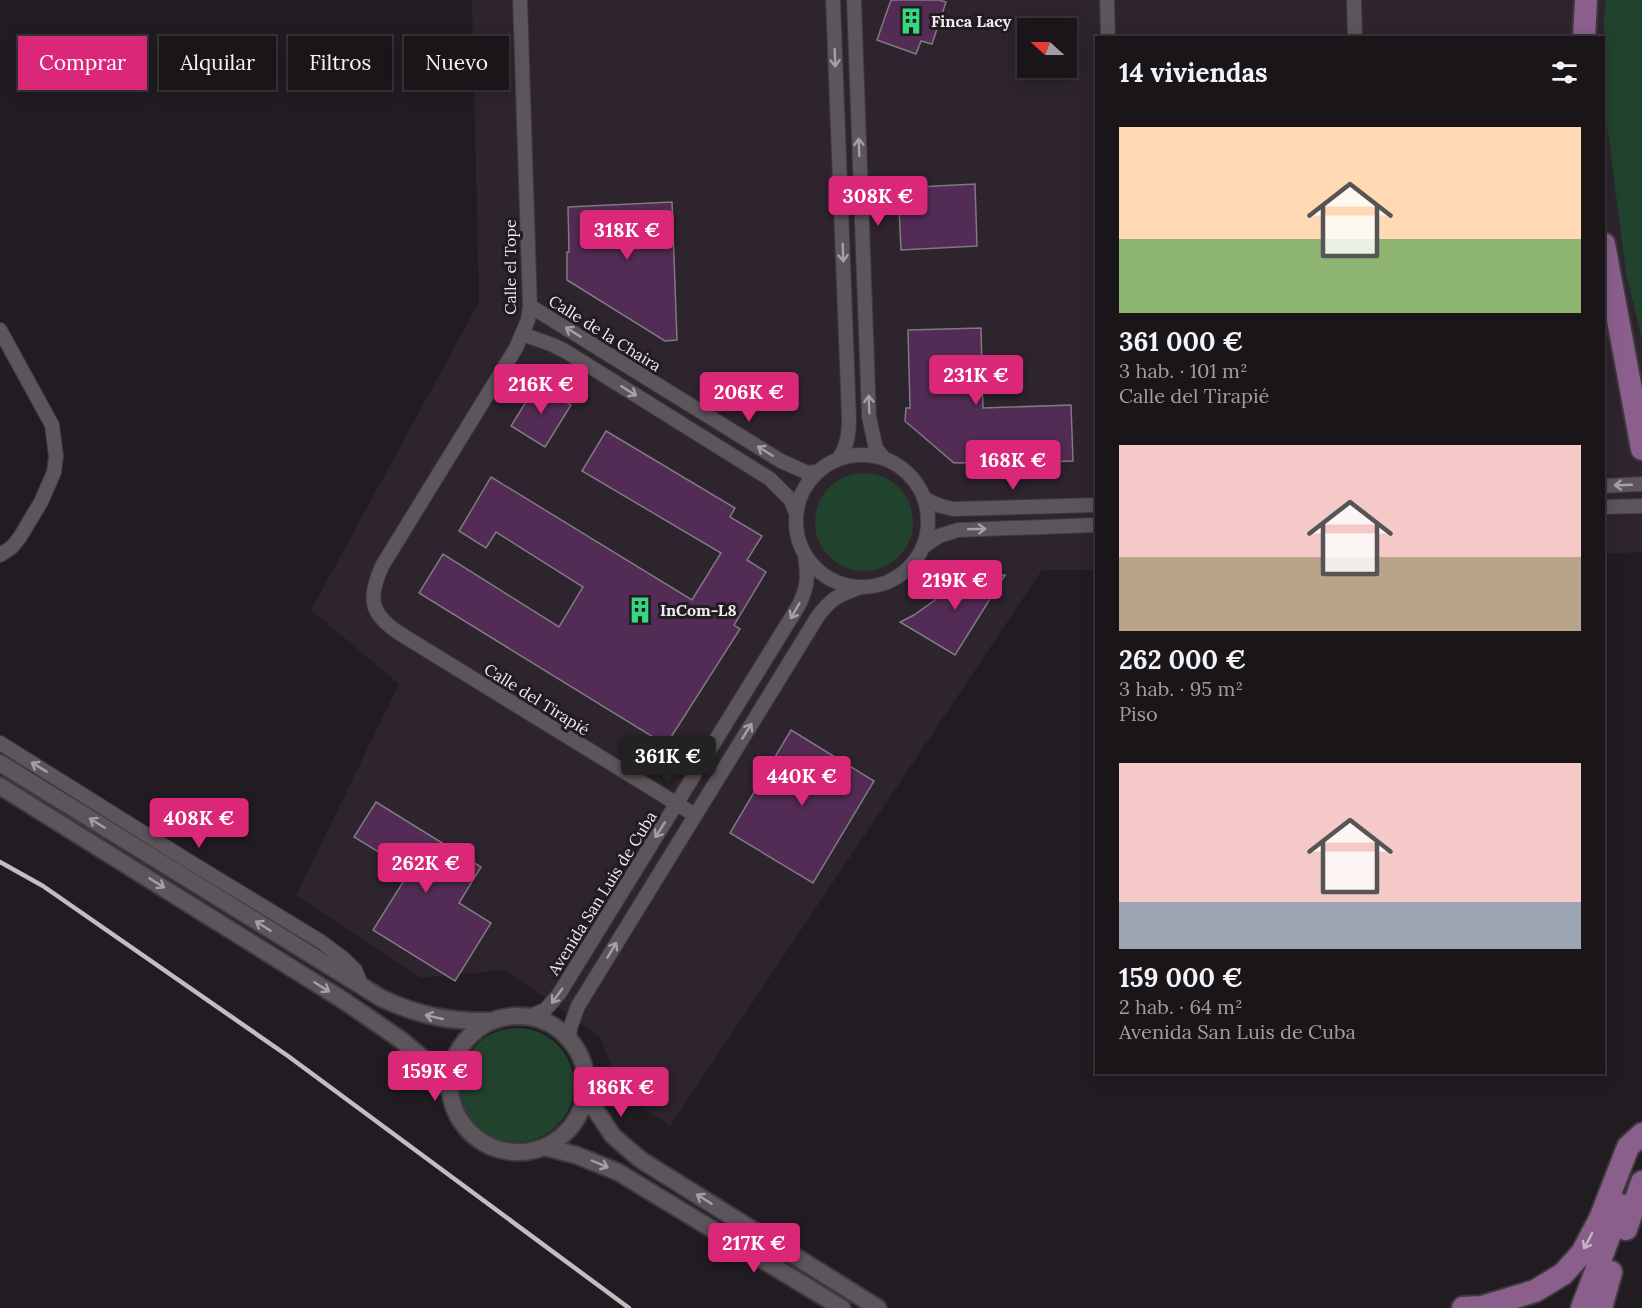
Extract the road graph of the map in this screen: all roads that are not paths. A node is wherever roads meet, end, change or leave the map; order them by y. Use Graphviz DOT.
graph roads {
  1 [pos="520,0"];
  2 [pos="833,0"];
  3 [pos="854,0"];
  4 [pos="1107,0"];
  5 [pos="1354,0"];
  6 [pos="1586,0"];
  7 [pos="1108,36"];
  8 [pos="1355,36"];
  9 [pos="1584,36"];
  10 [pos="1605,249"];
  11 [pos="530,306"];
  12 [pos="0,330"];
  13 [pos="522,334"];
  14 [pos="1642,449"];
  15 [pos="839,459"];
  16 [pos="885,459"];
  17 [pos="818,471"];
  18 [pos="1642,484"];
  19 [pos="1605,486"];
  20 [pos="924,499"];
  21 [pos="1095,505"];
  22 [pos="1642,506"];
  23 [pos="1605,507"];
  24 [pos="796,513"];
  25 [pos="1095,525"];
  26 [pos="923,547"];
  27 [pos="0,555"];
  28 [pos="804,555"];
  29 [pos="858,588"];
  30 [pos="374,600"];
  31 [pos="0,743"];
  32 [pos="0,763"];
  33 [pos="0,786"];
  34 [pos="676,804"];
  35 [pos="695,815"];
  36 [pos="362,987"];
  37 [pos="528,1017"];
  38 [pos="492,1021"];
  39 [pos="570,1040"];
  40 [pos="586,1086"];
  41 [pos="451,1093"];
  42 [pos="1642,1134"];
  43 [pos="1642,1143"];
  44 [pos="544,1147"];
  45 [pos="1642,1182"];
  46 [pos="842,1308"];
  47 [pos="879,1308"];
  48 [pos="1463,1308"];
  49 [pos="1582,1308"];
  50 [pos="1601,1308"];
  1 -- 11 [label="street, Calle el Tope"];
  2 -- 15 [label="street, one-way"];
  16 -- 3 [label="street, one-way"];
  4 -- 7 [label="street"];
  5 -- 8 [label="street"];
  6 -- 9 [label="main road"];
  10 -- 14 [label="main road"];
  11 -- 13 [label="street, Calle el Tope"];
  17 -- 11 [label="street, Calle de la Chaira, one-way"];
  12 -- 27 [label="street"];
  13 -- 24 [label="street, one-way"];
  13 -- 30 [label="street, Calle el Tope"];
  15 -- 16 [label="street"];
  15 -- 17 [label="street"];
  16 -- 20 [label="street"];
  17 -- 24 [label="street"];
  18 -- 19 [label="street, one-way"];
  20 -- 21 [label="street"];
  20 -- 26 [label="street"];
  22 -- 23 [label="street"];
  24 -- 28 [label="street"];
  26 -- 25 [label="street, one-way"];
  26 -- 29 [label="street"];
  28 -- 29 [label="street"];
  28 -- 34 [label="street, Avenida San Luis de Cuba, one-way"];
  35 -- 29 [label="street, one-way"];
  30 -- 34 [label="street, Calle del Tirapié"];
  36 -- 31 [label="street, one-way"];
  36 -- 32 [label="street, one-way"];
  33 -- 41 [label="street, one-way"];
  34 -- 35 [label="street, Calle del Tirapié"];
  34 -- 37 [label="street, Avenida San Luis de Cuba, one-way"];
  39 -- 35 [label="street, one-way"];
  38 -- 36 [label="street, one-way"];
  37 -- 38 [label="street"];
  37 -- 39 [label="street"];
  38 -- 41 [label="street"];
  39 -- 40 [label="street"];
  40 -- 44 [label="street"];
  47 -- 40 [label="street, one-way"];
  41 -- 44 [label="street"];
  42 -- 48 [label="main road, one-way"];
  43 -- 49 [label="main road"];
  44 -- 46 [label="street, one-way"];
  45 -- 50 [label="main road"];
}
